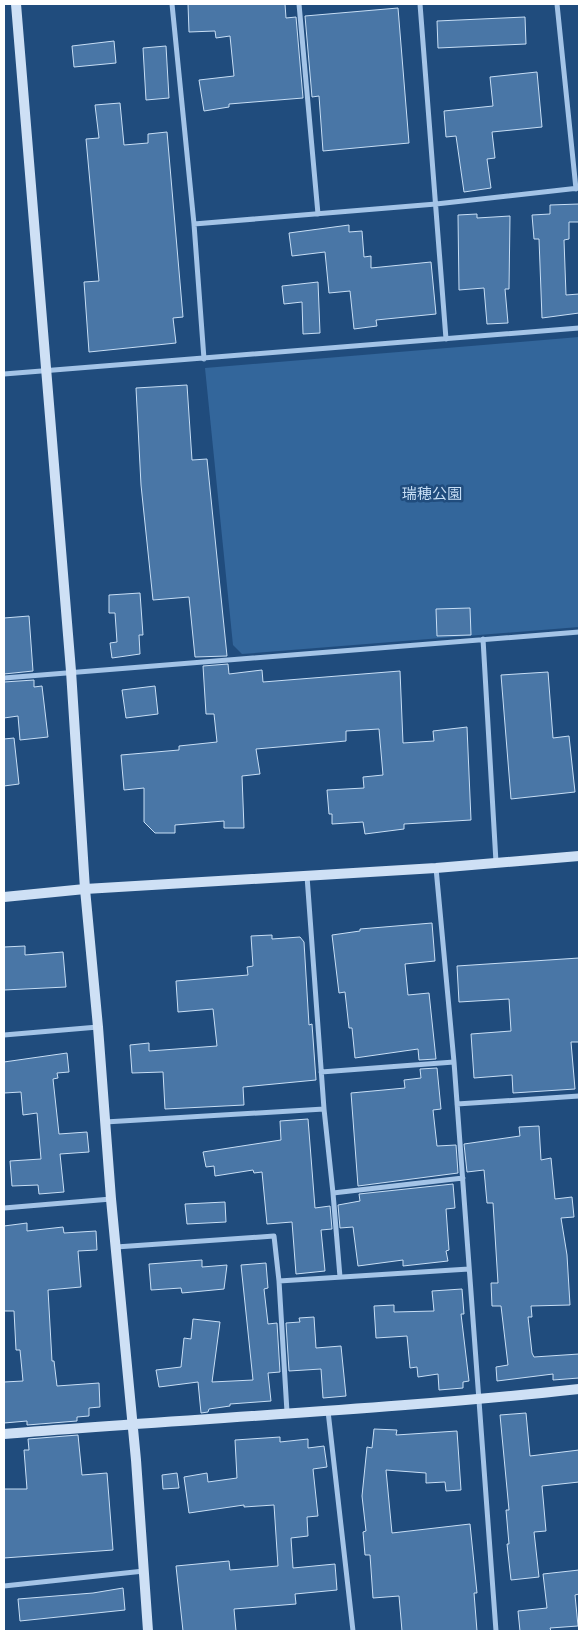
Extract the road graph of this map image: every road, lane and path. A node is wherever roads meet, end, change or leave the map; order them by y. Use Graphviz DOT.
graph roads {
  1 [pos="16,4"];
  2 [pos="172,4"];
  3 [pos="299,4"];
  4 [pos="420,4"];
  5 [pos="557,4"];
  6 [pos="577,188"];
  7 [pos="436,204"];
  8 [pos="318,214"];
  9 [pos="194,224"];
  10 [pos="579,328"];
  11 [pos="446,339"];
  12 [pos="204,359"];
  13 [pos="45,371"];
  14 [pos="4,374"];
  15 [pos="579,632"];
  16 [pos="483,640"];
  17 [pos="71,671"];
  18 [pos="4,678"];
  19 [pos="579,856"];
  20 [pos="496,862"];
  21 [pos="436,868"];
  22 [pos="307,876"];
  23 [pos="85,889"];
  24 [pos="4,897"];
  25 [pos="98,1027"];
  26 [pos="4,1035"];
  27 [pos="454,1062"];
  28 [pos="321,1072"];
  29 [pos="579,1096"];
  30 [pos="579,1100"];
  31 [pos="457,1104"];
  32 [pos="324,1108"];
  33 [pos="105,1122"];
  34 [pos="462,1178"];
  35 [pos="333,1193"];
  36 [pos="111,1199"];
  37 [pos="4,1208"];
  38 [pos="116,1247"];
  39 [pos="469,1269"];
  40 [pos="340,1277"];
  41 [pos="278,1280"];
  42 [pos="579,1389"];
  43 [pos="478,1400"];
  44 [pos="328,1410"];
  45 [pos="287,1412"];
  46 [pos="132,1423"];
  47 [pos="4,1434"];
  48 [pos="144,1571"];
  49 [pos="4,1586"];
  50 [pos="148,1631"];
  51 [pos="352,1631"];
  52 [pos="496,1631"];
  1 -- 13 [label="street"];
  2 -- 9 [label="street"];
  3 -- 8 [label="street"];
  4 -- 7 [label="street"];
  5 -- 6 [label="street"];
  6 -- 7 [label="street"];
  7 -- 8 [label="street"];
  7 -- 11 [label="street"];
  8 -- 9 [label="street"];
  9 -- 12 [label="street"];
  10 -- 11 [label="street"];
  11 -- 12 [label="street"];
  12 -- 13 [label="street"];
  13 -- 14 [label="street"];
  13 -- 17 [label="street"];
  15 -- 16 [label="street"];
  16 -- 17 [label="street"];
  16 -- 20 [label="street"];
  17 -- 18 [label="street"];
  17 -- 23 [label="street"];
  19 -- 20 [label="street"];
  20 -- 21 [label="street"];
  21 -- 22 [label="street"];
  21 -- 27 [label="street"];
  22 -- 23 [label="street"];
  22 -- 28 [label="street"];
  23 -- 24 [label="street"];
  23 -- 25 [label="street"];
  25 -- 26 [label="street"];
  25 -- 33 [label="street"];
  27 -- 28 [label="street"];
  27 -- 31 [label="street"];
  28 -- 32 [label="street"];
  29 -- 30 [label="street"];
  29 -- 31 [label="street"];
  31 -- 34 [label="street"];
  32 -- 33 [label="street"];
  32 -- 35 [label="street"];
  33 -- 36 [label="street"];
  34 -- 35 [label="street"];
  34 -- 39 [label="street"];
  35 -- 40 [label="street"];
  36 -- 37 [label="street"];
  36 -- 38 [label="street"];
  38 -- 41 [label="street"];
  38 -- 46 [label="street"];
  39 -- 40 [label="street"];
  39 -- 43 [label="street"];
  40 -- 41 [label="street"];
  41 -- 45 [label="street"];
  42 -- 43 [label="street"];
  43 -- 44 [label="street"];
  43 -- 52 [label="street"];
  44 -- 45 [label="street"];
  44 -- 51 [label="street"];
  45 -- 46 [label="street"];
  46 -- 47 [label="street"];
  46 -- 48 [label="street"];
  48 -- 49 [label="street"];
  48 -- 50 [label="street"];
}
